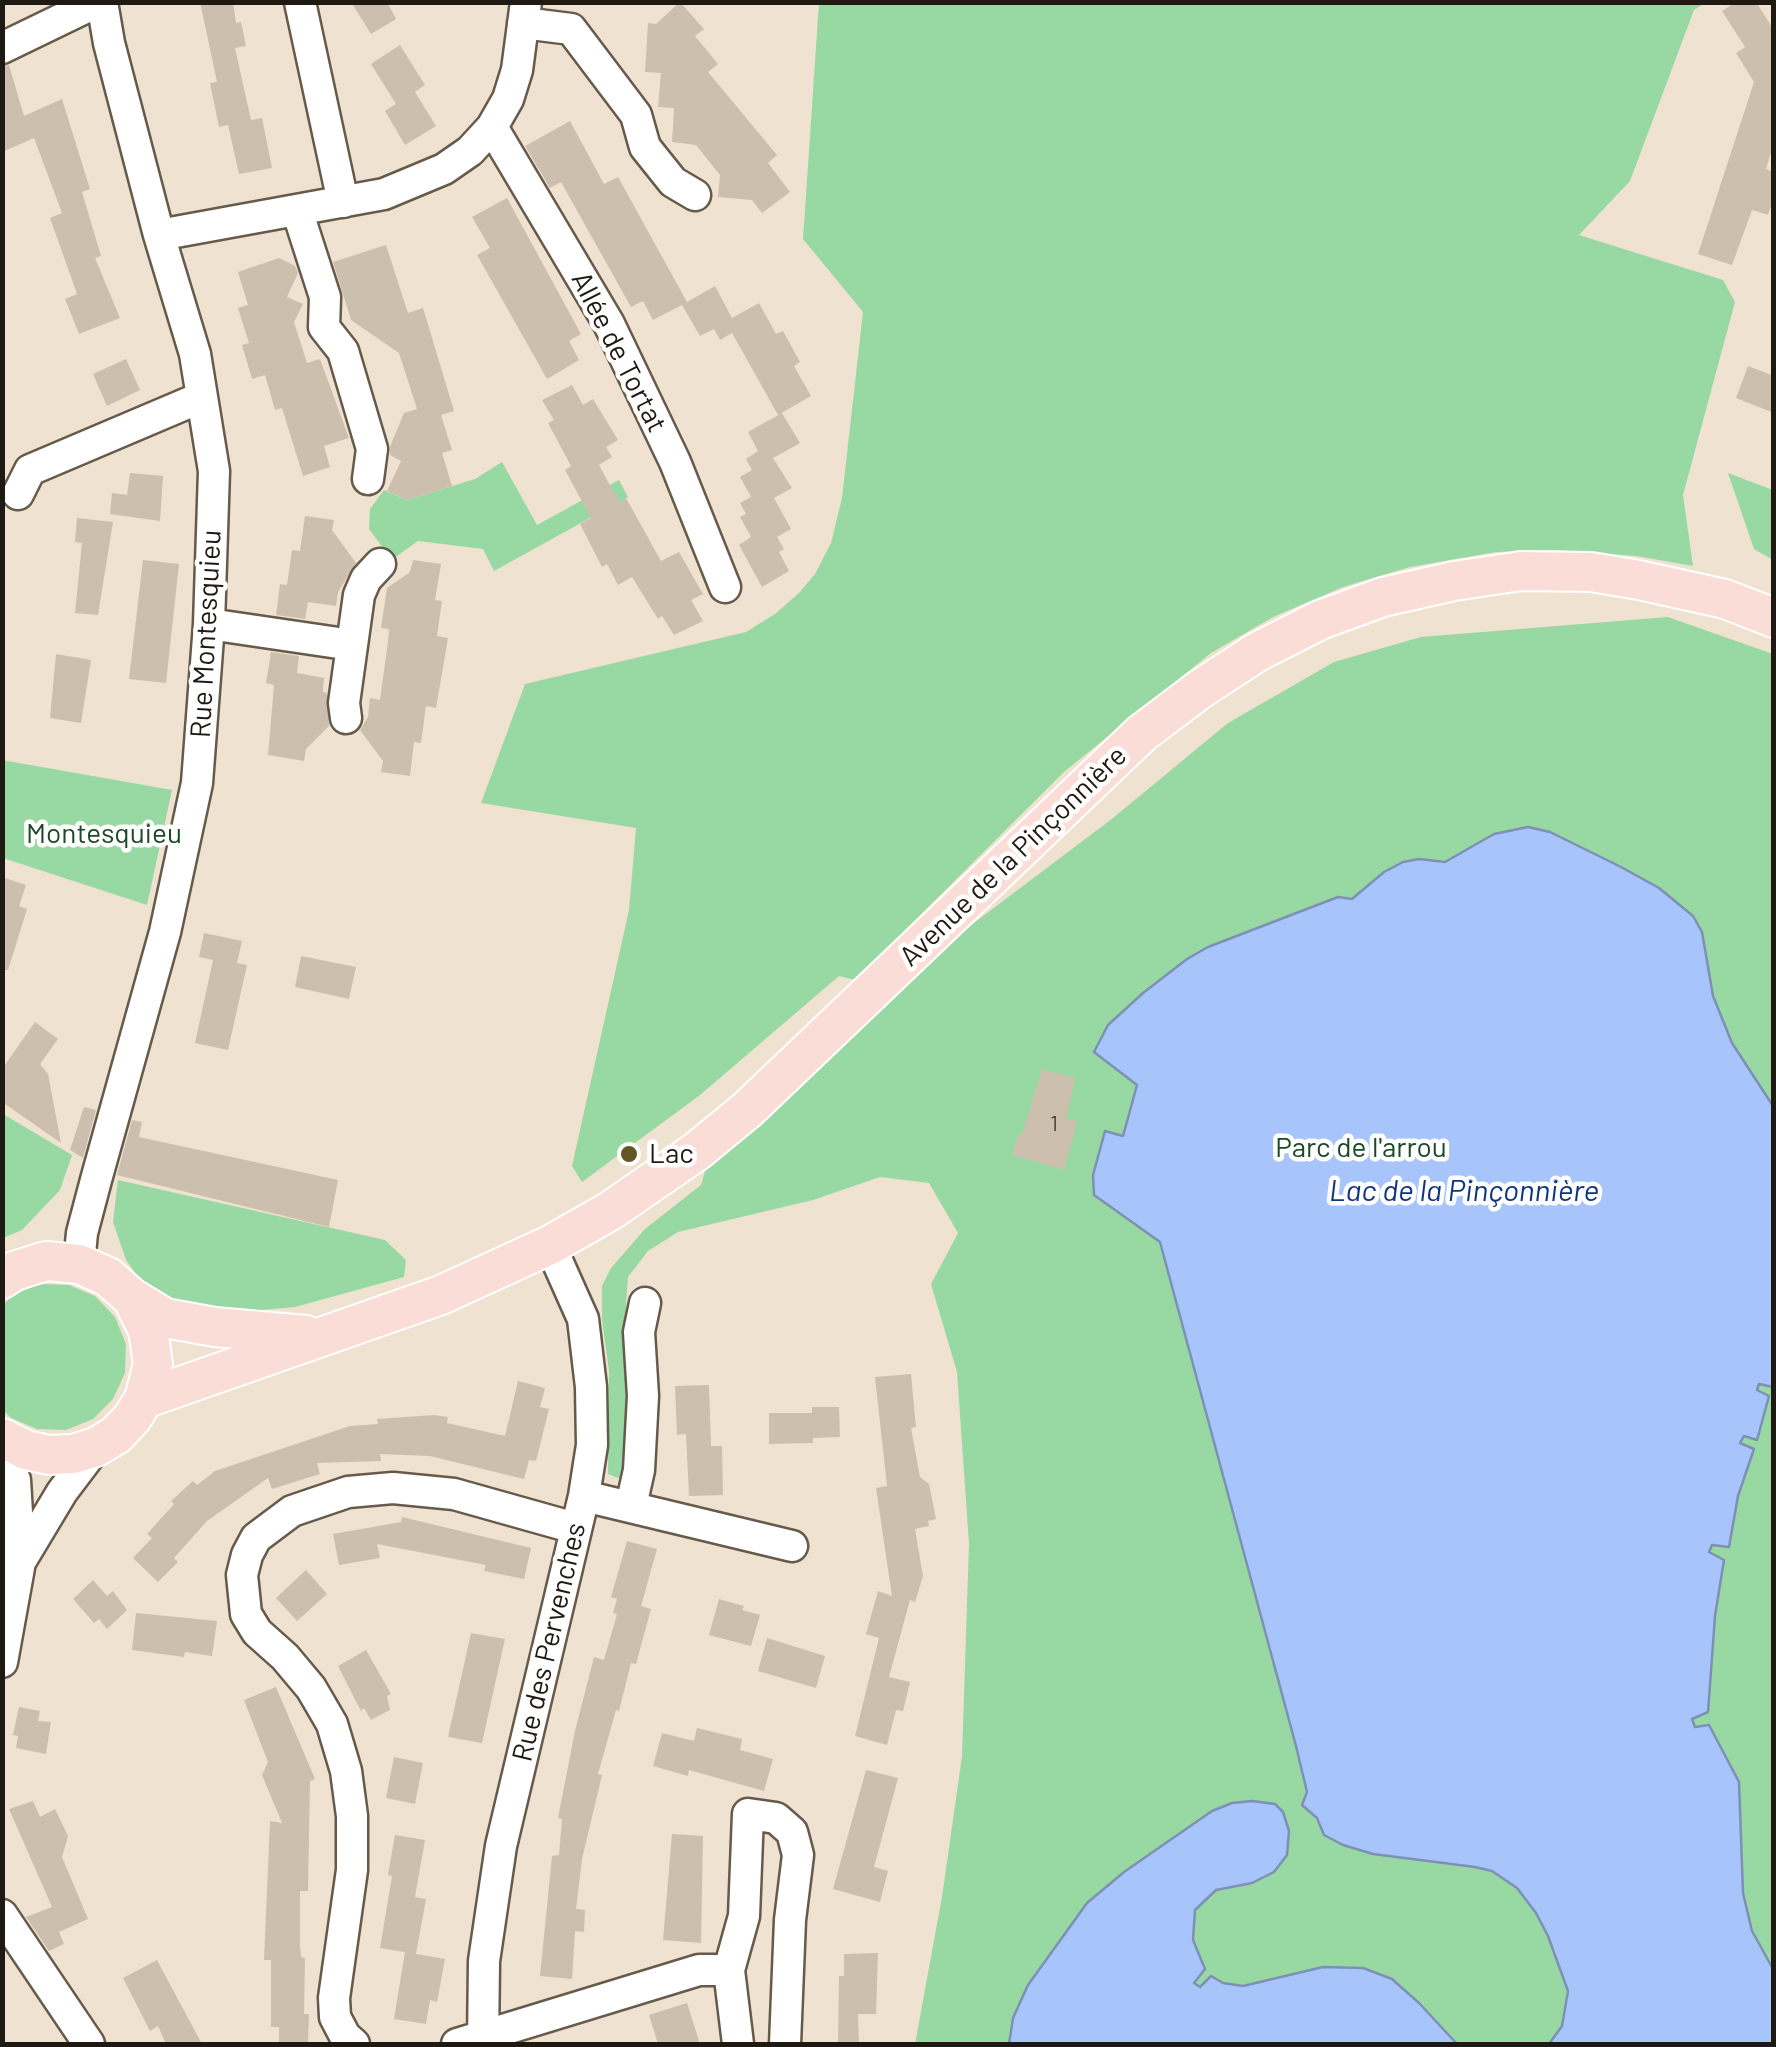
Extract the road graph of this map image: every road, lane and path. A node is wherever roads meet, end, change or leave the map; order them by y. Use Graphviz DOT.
graph roads {
  1 [pos="99,2"];
  2 [pos="300,2"];
  3 [pos="524,13"];
  4 [pos="2,48"];
  5 [pos="492,127"];
  6 [pos="695,195"];
  7 [pos="342,202"];
  8 [pos="297,210"];
  9 [pos="159,235"];
  10 [pos="202,397"];
  11 [pos="368,479"];
  12 [pos="18,494"];
  13 [pos="380,564"];
  14 [pos="725,587"];
  15 [pos="1774,618"];
  16 [pos="209,624"];
  17 [pos="352,645"];
  18 [pos="346,718"];
  19 [pos="550,1245"];
  20 [pos="79,1264"];
  21 [pos="2,1279"];
  22 [pos="132,1298"];
  23 [pos="645,1303"];
  24 [pos="319,1336"];
  25 [pos="144,1399"];
  26 [pos="2,1438"];
  27 [pos="2,1446"];
  28 [pos="96,1446"];
  29 [pos="584,1496"];
  30 [pos="631,1506"];
  31 [pos="576,1528"];
  32 [pos="792,1546"];
  33 [pos="20,1562"];
  34 [pos="2,1662"];
  35 [pos="2,1915"];
  36 [pos="788,1959"];
  37 [pos="731,1962"];
  38 [pos="474,2042"];
  39 [pos="90,2044"];
  40 [pos="354,2044"];
  41 [pos="738,2044"];
  42 [pos="785,2044"];
  1 -- 4 [label="street"];
  1 -- 9 [label="street, Rue Montesquieu"];
  2 -- 7 [label="street"];
  3 -- 5 [label="street"];
  3 -- 6 [label="street"];
  5 -- 7 [label="street"];
  5 -- 14 [label="street, Allée de Tortat"];
  7 -- 8 [label="street"];
  8 -- 9 [label="street"];
  8 -- 11 [label="street"];
  9 -- 10 [label="street, Rue Montesquieu"];
  10 -- 12 [label="street"];
  10 -- 16 [label="street, Rue Montesquieu"];
  13 -- 17 [label="street"];
  15 -- 19 [label="main road, Avenue de la Pinçonnière"];
  16 -- 17 [label="street"];
  16 -- 20 [label="street, Rue Montesquieu"];
  17 -- 18 [label="street"];
  19 -- 24 [label="main road, Avenue de la Pinçonnière"];
  19 -- 29 [label="street, Rue des Pervenches"];
  20 -- 21 [label="main road"];
  20 -- 22 [label="main road, Avenue de la Pinçonnière"];
  22 -- 24 [label="main road, Avenue de la Pinçonnière"];
  22 -- 25 [label="main road"];
  23 -- 30 [label="street"];
  24 -- 25 [label="main road, Avenue de la Pinçonnière"];
  25 -- 28 [label="main road"];
  26 -- 28 [label="main road"];
  27 -- 33 [label="street"];
  28 -- 33 [label="street"];
  29 -- 30 [label="street"];
  29 -- 31 [label="street, Rue des Pervenches"];
  30 -- 32 [label="street"];
  31 -- 38 [label="street, Rue des Pervenches"];
  31 -- 40 [label="street"];
  33 -- 34 [label="street"];
  35 -- 39 [label="street"];
  36 -- 37 [label="street"];
  36 -- 37 [label="street"];
  36 -- 42 [label="street"];
  37 -- 38 [label="street"];
  37 -- 41 [label="street"];
}
